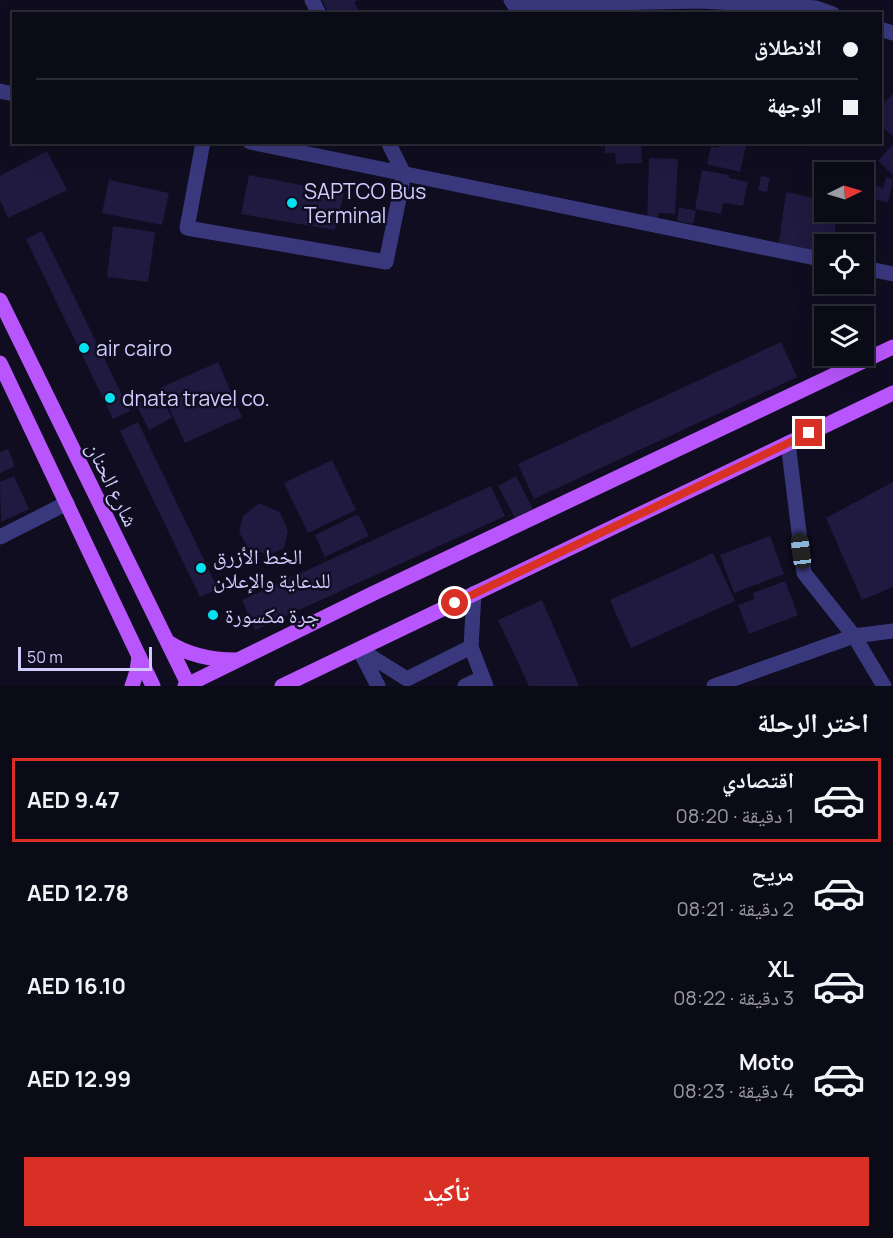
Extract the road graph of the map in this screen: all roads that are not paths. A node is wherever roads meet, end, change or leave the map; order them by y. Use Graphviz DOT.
graph roads {
  1 [pos="511,0"];
  2 [pos="827,12"];
  3 [pos="203,144"];
  4 [pos="260,144"];
  5 [pos="389,144"];
  6 [pos="404,174"];
  7 [pos="814,258"];
  8 [pos="874,270"];
  9 [pos="893,274"];
  10 [pos="0,300"];
  11 [pos="893,347"];
  12 [pos="0,363"];
  13 [pos="893,393"];
  14 [pos="788,443"];
  15 [pos="67,503"];
  16 [pos="0,537"];
  17 [pos="474,593"];
  18 [pos="893,631"];
  19 [pos="854,636"];
  20 [pos="167,641"];
  21 [pos="471,647"];
  22 [pos="359,649"];
  23 [pos="139,656"];
  24 [pos="239,660"];
  25 [pos="409,682"];
  26 [pos="484,682"];
  27 [pos="187,685"];
  28 [pos="132,686"];
  29 [pos="153,686"];
  30 [pos="282,686"];
  31 [pos="378,686"];
  32 [pos="465,686"];
  33 [pos="714,686"];
  34 [pos="884,686"];
  1 -- 2 [label="street"];
  3 -- 6 [label="street"];
  4 -- 6 [label="street"];
  5 -- 6 [label="street"];
  6 -- 7 [label="street"];
  8 -- 9 [label="street"];
  10 -- 20 [label="main road, شارع الحنان"];
  11 -- 24 [label="main road"];
  12 -- 15 [label="main road"];
  13 -- 14 [label="main road"];
  14 -- 17 [label="main road"];
  14 -- 19 [label="street"];
  15 -- 16 [label="street"];
  15 -- 23 [label="main road"];
  17 -- 21 [label="street"];
  17 -- 22 [label="main road"];
  18 -- 19 [label="street"];
  19 -- 33 [label="street"];
  19 -- 34 [label="street"];
  20 -- 24 [label="main road"];
  20 -- 27 [label="main road, شارع الحنان"];
  21 -- 25 [label="street"];
  21 -- 26 [label="street"];
  22 -- 25 [label="street"];
  22 -- 30 [label="main road"];
  22 -- 31 [label="street"];
  23 -- 28 [label="main road"];
  23 -- 29 [label="main road"];
  24 -- 27 [label="main road"];
  26 -- 32 [label="street"];
}
